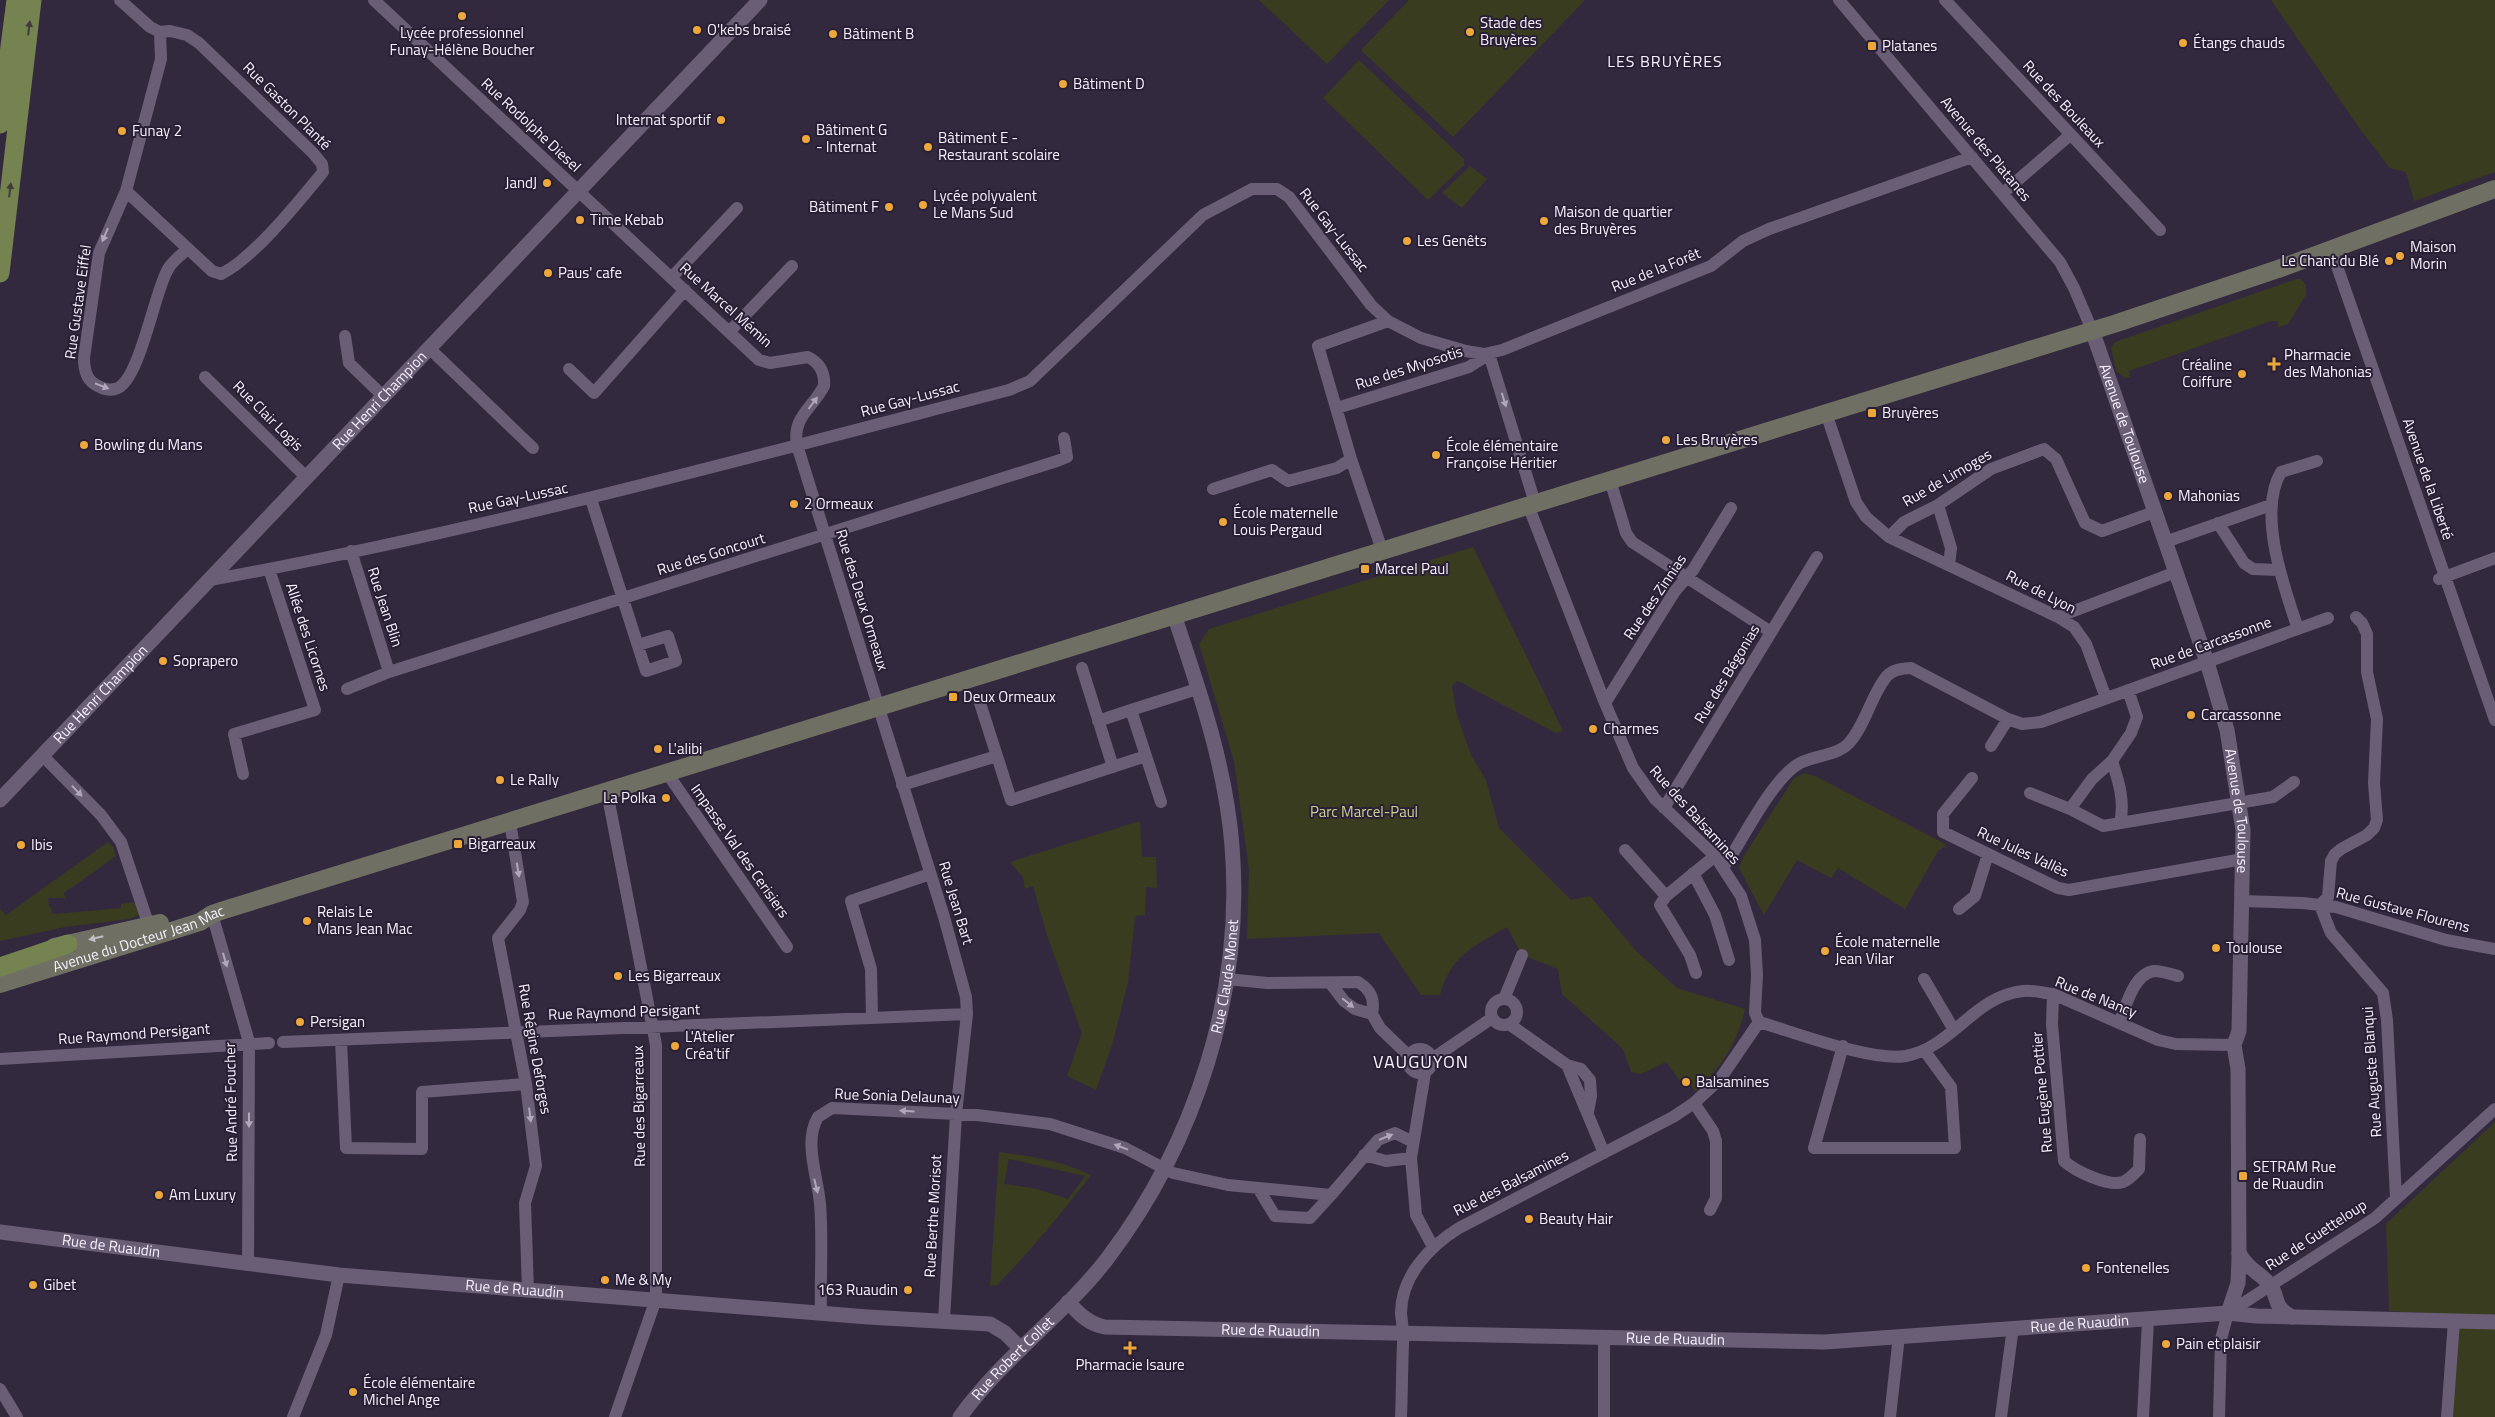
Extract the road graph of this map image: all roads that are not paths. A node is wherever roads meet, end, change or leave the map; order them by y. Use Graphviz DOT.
graph roads {
  1 [pos="16,0"];
  2 [pos="32,0"];
  3 [pos="120,0"];
  4 [pos="374,0"];
  5 [pos="760,0"];
  6 [pos="1839,0"];
  7 [pos="1944,0"];
  8 [pos="160,32"];
  9 [pos="0,124"];
  10 [pos="2070,135"];
  11 [pos="1972,157"];
  12 [pos="2495,189"];
  13 [pos="126,191"];
  14 [pos="579,191"];
  15 [pos="2003,194"];
  16 [pos="737,208"];
  17 [pos="2160,230"];
  18 [pos="188,249"];
  19 [pos="2331,250"];
  20 [pos="792,266"];
  21 [pos="0,273"];
  22 [pos="671,278"];
  23 [pos="685,290"];
  24 [pos="1388,321"];
  25 [pos="2092,330"];
  26 [pos="730,332"];
  27 [pos="344,336"];
  28 [pos="430,349"];
  29 [pos="1490,354"];
  30 [pos="569,369"];
  31 [pos="205,377"];
  32 [pos="384,398"];
  33 [pos="1337,408"];
  34 [pos="1826,413"];
  35 [pos="1064,438"];
  36 [pos="797,445"];
  37 [pos="534,448"];
  38 [pos="1350,459"];
  39 [pos="2317,461"];
  40 [pos="307,478"];
  41 [pos="1610,480"];
  42 [pos="1212,489"];
  43 [pos="591,499"];
  44 [pos="1532,504"];
  45 [pos="2271,504"];
  46 [pos="1938,505"];
  47 [pos="1731,508"];
  48 [pos="2154,512"];
  49 [pos="2218,523"];
  50 [pos="825,535"];
  51 [pos="1889,537"];
  52 [pos="2165,542"];
  53 [pos="1382,550"];
  54 [pos="351,551"];
  55 [pos="1817,557"];
  56 [pos="2495,558"];
  57 [pos="1948,565"];
  58 [pos="269,569"];
  59 [pos="2278,570"];
  60 [pos="2176,572"];
  61 [pos="2442,577"];
  62 [pos="1685,579"];
  63 [pos="210,580"];
  64 [pos="623,598"];
  65 [pos="1174,615"];
  66 [pos="2058,617"];
  67 [pos="2356,617"];
  68 [pos="2328,618"];
  69 [pos="2298,629"];
  70 [pos="1771,632"];
  71 [pos="638,645"];
  72 [pos="2207,662"];
  73 [pos="1082,668"];
  74 [pos="389,672"];
  75 [pos="347,689"];
  76 [pos="1197,689"];
  77 [pos="2128,690"];
  78 [pos="2106,698"];
  79 [pos="979,700"];
  80 [pos="1605,703"];
  81 [pos="878,707"];
  82 [pos="1131,710"];
  83 [pos="2008,719"];
  84 [pos="2495,720"];
  85 [pos="1098,721"];
  86 [pos="1991,746"];
  87 [pos="43,756"];
  88 [pos="997,756"];
  89 [pos="1146,756"];
  90 [pos="2112,762"];
  91 [pos="1113,767"];
  92 [pos="667,773"];
  93 [pos="243,774"];
  94 [pos="1972,778"];
  95 [pos="2294,782"];
  96 [pos="902,785"];
  97 [pos="607,792"];
  98 [pos="2030,793"];
  99 [pos="0,800"];
  100 [pos="1161,802"];
  101 [pos="2239,802"];
  102 [pos="1664,808"];
  103 [pos="2070,808"];
  104 [pos="510,822"];
  105 [pos="2120,823"];
  106 [pos="1625,850"];
  107 [pos="1988,854"];
  108 [pos="1715,856"];
  109 [pos="2243,859"];
  110 [pos="1723,867"];
  111 [pos="1693,873"];
  112 [pos="930,874"];
  113 [pos="1666,896"];
  114 [pos="2242,901"];
  115 [pos="2320,906"];
  116 [pos="1958,909"];
  117 [pos="212,914"];
  118 [pos="149,926"];
  119 [pos="68,944"];
  120 [pos="787,948"];
  121 [pos="2495,949"];
  122 [pos="1522,955"];
  123 [pos="0,959"];
  124 [pos="1729,960"];
  125 [pos="0,967"];
  126 [pos="1696,973"];
  127 [pos="2178,976"];
  128 [pos="1228,979"];
  129 [pos="1924,979"];
  130 [pos="0,984"];
  131 [pos="1331,984"];
  132 [pos="2053,994"];
  133 [pos="1504,999"];
  134 [pos="968,1014"];
  135 [pos="1372,1014"];
  136 [pos="872,1018"];
  137 [pos="1492,1018"];
  138 [pos="1759,1022"];
  139 [pos="2120,1023"];
  140 [pos="1509,1024"];
  141 [pos="654,1028"];
  142 [pos="1954,1030"];
  143 [pos="516,1033"];
  144 [pos="341,1040"];
  145 [pos="249,1042"];
  146 [pos="283,1042"];
  147 [pos="269,1043"];
  148 [pos="2234,1045"];
  149 [pos="1843,1046"];
  150 [pos="1924,1050"];
  151 [pos="1409,1056"];
  152 [pos="0,1059"];
  153 [pos="1432,1059"];
  154 [pos="1426,1073"];
  155 [pos="526,1084"];
  156 [pos="1694,1103"];
  157 [pos="2495,1110"];
  158 [pos="956,1114"];
  159 [pos="2140,1139"];
  160 [pos="1413,1142"];
  161 [pos="1604,1153"];
  162 [pos="1364,1155"];
  163 [pos="1411,1158"];
  164 [pos="1165,1169"];
  165 [pos="1258,1188"];
  166 [pos="1331,1196"];
  167 [pos="2396,1198"];
  168 [pos="1710,1210"];
  169 [pos="0,1232"];
  170 [pos="1433,1247"];
  171 [pos="2239,1252"];
  172 [pos="248,1264"];
  173 [pos="340,1275"];
  174 [pos="2270,1285"];
  175 [pos="528,1290"];
  176 [pos="656,1299"];
  177 [pos="1068,1302"];
  178 [pos="821,1312"];
  179 [pos="2228,1313"];
  180 [pos="2292,1317"];
  181 [pos="944,1320"];
  182 [pos="2148,1320"];
  183 [pos="2454,1321"];
  184 [pos="2495,1322"];
  185 [pos="2013,1327"];
  186 [pos="1403,1334"];
  187 [pos="1899,1336"];
  188 [pos="1604,1337"];
  189 [pos="1022,1349"];
  190 [pos="0,1389"];
  191 [pos="17,1417"];
  192 [pos="293,1417"];
  193 [pos="615,1417"];
  194 [pos="960,1417"];
  195 [pos="1401,1417"];
  196 [pos="1604,1417"];
  197 [pos="1890,1417"];
  198 [pos="2001,1417"];
  199 [pos="2143,1417"];
  200 [pos="2219,1417"];
  201 [pos="2447,1417"];
  1 -- 9 [label="main road"];
  21 -- 2 [label="main road, one-way"];
  3 -- 8 [label="street, Rue Gaston Planté"];
  4 -- 14 [label="street, Rue Rodolphe Diesel"];
  5 -- 14 [label="street, Rue Henri Champion"];
  6 -- 11 [label="street, Avenue des Platanes"];
  7 -- 10 [label="street, Rue des Bouleaux"];
  8 -- 13 [label="street"];
  8 -- 18 [label="street, Rue Gaston Planté"];
  10 -- 15 [label="street"];
  10 -- 17 [label="street, Rue des Bouleaux"];
  11 -- 15 [label="street, Avenue des Platanes"];
  11 -- 29 [label="street, Rue de la Forêt"];
  12 -- 19 [label="main road"];
  13 -- 18 [label="street, Rue Gaston Planté"];
  13 -- 18 [label="street, Rue Gustave Eiffel, one-way"];
  14 -- 22 [label="street, Rue Marcel Mémin"];
  14 -- 28 [label="street, Rue Henri Champion"];
  15 -- 25 [label="street, Avenue des Platanes"];
  16 -- 22 [label="street"];
  19 -- 25 [label="main road"];
  19 -- 61 [label="street, Avenue de la Liberté"];
  20 -- 26 [label="street"];
  22 -- 23 [label="street, Rue Marcel Mémin"];
  23 -- 26 [label="street, Rue Marcel Mémin"];
  23 -- 30 [label="street"];
  24 -- 29 [label="street, Rue Gay-Lussac"];
  24 -- 33 [label="street"];
  24 -- 36 [label="street, Rue Gay-Lussac"];
  25 -- 34 [label="main road"];
  25 -- 48 [label="street, Avenue de Toulouse"];
  36 -- 26 [label="street, Rue Marcel Mémin, one-way"];
  27 -- 32 [label="street"];
  28 -- 32 [label="street, Rue Henri Champion"];
  28 -- 37 [label="street"];
  29 -- 33 [label="street, Rue des Myosotis"];
  29 -- 44 [label="street, Rue des Balsamines, one-way"];
  31 -- 40 [label="street, Rue Clair Logis"];
  32 -- 40 [label="street, Rue Henri Champion"];
  33 -- 38 [label="street"];
  34 -- 41 [label="main road"];
  34 -- 51 [label="street, Rue de Lyon"];
  35 -- 50 [label="street, Rue des Goncourt"];
  36 -- 43 [label="street, Rue Gay-Lussac"];
  36 -- 50 [label="street, Rue des Deux Ormeaux"];
  38 -- 42 [label="street"];
  38 -- 53 [label="street"];
  39 -- 45 [label="street"];
  40 -- 63 [label="street, Rue Henri Champion"];
  41 -- 44 [label="main road"];
  41 -- 62 [label="street"];
  43 -- 54 [label="street, Rue Gay-Lussac"];
  43 -- 64 [label="street"];
  44 -- 53 [label="main road"];
  44 -- 80 [label="street, Rue des Balsamines"];
  45 -- 49 [label="street"];
  45 -- 59 [label="street"];
  46 -- 48 [label="street, Rue de Limoges"];
  46 -- 51 [label="street, Rue de Limoges"];
  46 -- 57 [label="street"];
  47 -- 62 [label="street, Rue des Zinnias"];
  48 -- 52 [label="street, Avenue de Toulouse"];
  49 -- 52 [label="street"];
  49 -- 59 [label="street"];
  50 -- 64 [label="street, Rue des Goncourt"];
  50 -- 81 [label="street, Rue des Deux Ormeaux"];
  51 -- 57 [label="street, Rue de Lyon"];
  52 -- 60 [label="street, Avenue de Toulouse"];
  53 -- 65 [label="main road"];
  54 -- 58 [label="street, Rue Gay-Lussac"];
  54 -- 74 [label="street, Rue Jean Blin"];
  55 -- 70 [label="street, Rue des Bégonias"];
  56 -- 61 [label="street"];
  57 -- 66 [label="street, Rue de Lyon"];
  58 -- 63 [label="street, Rue Gay-Lussac"];
  58 -- 93 [label="street, Allée des Licornes"];
  59 -- 69 [label="street"];
  60 -- 66 [label="street"];
  60 -- 72 [label="street, Avenue de Toulouse"];
  61 -- 84 [label="street, Avenue de la Liberté"];
  62 -- 70 [label="street"];
  62 -- 80 [label="street, Rue des Zinnias"];
  63 -- 87 [label="street, Rue Henri Champion"];
  64 -- 71 [label="street"];
  64 -- 74 [label="street, Rue des Goncourt"];
  65 -- 76 [label="street, Rue Claude Monet"];
  65 -- 81 [label="main road"];
  66 -- 78 [label="street, Rue de Lyon"];
  67 -- 115 [label="street"];
  68 -- 69 [label="street, Rue de Carcassonne"];
  69 -- 72 [label="street, Rue de Carcassonne"];
  70 -- 102 [label="street, Rue des Bégonias"];
  72 -- 77 [label="street, Rue de Carcassonne"];
  72 -- 101 [label="street, Avenue de Toulouse"];
  73 -- 85 [label="street"];
  74 -- 75 [label="street, Rue des Goncourt"];
  76 -- 82 [label="street"];
  76 -- 128 [label="street, Rue Claude Monet"];
  77 -- 78 [label="street, Rue de Carcassonne"];
  77 -- 90 [label="street"];
  78 -- 83 [label="street, Rue de Carcassonne"];
  79 -- 88 [label="street"];
  80 -- 102 [label="street, Rue des Balsamines"];
  81 -- 92 [label="main road"];
  81 -- 96 [label="street, Rue Jean Bart"];
  82 -- 85 [label="street"];
  82 -- 89 [label="street"];
  83 -- 86 [label="street"];
  83 -- 110 [label="street, Rue de Carcassonne"];
  85 -- 91 [label="street"];
  87 -- 99 [label="street, Rue Henri Champion"];
  87 -- 118 [label="street, one-way"];
  88 -- 91 [label="street"];
  88 -- 96 [label="street"];
  89 -- 91 [label="street"];
  89 -- 100 [label="street"];
  90 -- 103 [label="street"];
  90 -- 105 [label="street"];
  92 -- 97 [label="main road"];
  92 -- 120 [label="street, Impasse Val des Cerisiers"];
  94 -- 107 [label="street, Rue Jules Vallès"];
  95 -- 101 [label="street"];
  96 -- 112 [label="street, Rue Jean Bart"];
  97 -- 104 [label="main road"];
  97 -- 141 [label="street, Rue des Bigarreaux"];
  98 -- 103 [label="street"];
  101 -- 105 [label="street"];
  101 -- 109 [label="street, Avenue de Toulouse"];
  102 -- 108 [label="street, Rue des Balsamines"];
  103 -- 105 [label="street"];
  104 -- 117 [label="main road"];
  104 -- 143 [label="street, Rue Régine Deforges, one-way"];
  106 -- 113 [label="street"];
  107 -- 109 [label="street, Rue Jules Vallès"];
  107 -- 116 [label="street"];
  108 -- 110 [label="street, Rue des Balsamines"];
  108 -- 111 [label="street"];
  109 -- 114 [label="street, Avenue de Toulouse"];
  110 -- 138 [label="street, Rue des Balsamines"];
  111 -- 113 [label="street"];
  111 -- 124 [label="street"];
  112 -- 134 [label="street, Rue Jean Bart"];
  112 -- 136 [label="street"];
  113 -- 126 [label="street"];
  114 -- 115 [label="street, Rue Gustave Flourens"];
  114 -- 148 [label="street, Avenue de Toulouse"];
  115 -- 121 [label="street, Rue Gustave Flourens"];
  115 -- 167 [label="street, Rue Auguste Blanqui"];
  117 -- 118 [label="main road, Avenue du Docteur Jean Mac"];
  117 -- 130 [label="main road, Avenue du Docteur Jean Mac"];
  117 -- 145 [label="street, Rue André Foucher, one-way"];
  118 -- 119 [label="main road, Avenue du Docteur Jean Mac, one-way"];
  119 -- 123 [label="main road, Avenue du Docteur Jean Mac"];
  119 -- 125 [label="main road"];
  122 -- 133 [label="street"];
  127 -- 139 [label="street"];
  128 -- 131 [label="street"];
  128 -- 164 [label="street, Rue Claude Monet"];
  129 -- 142 [label="street"];
  131 -- 135 [label="street, one-way"];
  131 -- 135 [label="street"];
  132 -- 139 [label="street, Rue de Nancy"];
  132 -- 142 [label="street, Rue de Nancy"];
  132 -- 159 [label="street, Rue Eugène Pottier"];
  133 -- 137 [label="street"];
  133 -- 140 [label="street"];
  134 -- 136 [label="street, Rue Raymond Persigant"];
  134 -- 158 [label="street, Rue Jean Bart"];
  135 -- 151 [label="street"];
  136 -- 141 [label="street, Rue Raymond Persigant"];
  137 -- 140 [label="street"];
  137 -- 153 [label="street"];
  138 -- 149 [label="street, Rue de Nancy"];
  138 -- 156 [label="street, Rue des Balsamines"];
  139 -- 148 [label="street, Rue de Nancy"];
  140 -- 161 [label="street"];
  141 -- 143 [label="street, Rue Raymond Persigant"];
  141 -- 176 [label="street, Rue des Bigarreaux"];
  142 -- 150 [label="street, Rue de Nancy"];
  143 -- 144 [label="street, Rue Raymond Persigant"];
  143 -- 155 [label="street, Rue Régine Deforges"];
  144 -- 146 [label="street, Rue Raymond Persigant"];
  144 -- 155 [label="street"];
  145 -- 147 [label="street, Rue Raymond Persigant"];
  145 -- 152 [label="street, Rue Raymond Persigant"];
  145 -- 172 [label="street, Rue André Foucher, one-way"];
  148 -- 171 [label="street, Avenue de Toulouse"];
  149 -- 150 [label="street, Rue de Nancy"];
  149 -- 150 [label="street"];
  151 -- 153 [label="street"];
  151 -- 154 [label="street"];
  153 -- 154 [label="street"];
  154 -- 160 [label="street"];
  155 -- 175 [label="street, Rue Régine Deforges, one-way"];
  156 -- 161 [label="street, Rue des Balsamines"];
  156 -- 168 [label="street"];
  157 -- 167 [label="street, Rue de Guetteloup"];
  164 -- 158 [label="street, Rue Sonia Delaunay, one-way"];
  158 -- 178 [label="street, Rue Sonia Delaunay, one-way"];
  158 -- 181 [label="street, Rue Berthe Morisot"];
  162 -- 160 [label="street, one-way"];
  160 -- 163 [label="street"];
  161 -- 170 [label="street, Rue des Balsamines"];
  162 -- 163 [label="street"];
  162 -- 166 [label="street"];
  163 -- 170 [label="street"];
  164 -- 165 [label="street, Rue Sonia Delaunay"];
  164 -- 177 [label="street, Rue Claude Monet"];
  165 -- 166 [label="street, Rue Sonia Delaunay"];
  165 -- 166 [label="street"];
  167 -- 174 [label="street, Rue de Guetteloup"];
  169 -- 172 [label="street, Rue de Ruaudin"];
  170 -- 186 [label="street, Rue des Balsamines"];
  171 -- 174 [label="street"];
  171 -- 179 [label="street, Avenue de Toulouse"];
  172 -- 173 [label="street, Rue de Ruaudin"];
  173 -- 175 [label="street, Rue de Ruaudin"];
  173 -- 192 [label="street"];
  174 -- 179 [label="street, Rue de Guetteloup"];
  174 -- 180 [label="street"];
  175 -- 176 [label="street, Rue de Ruaudin"];
  176 -- 178 [label="street, Rue de Ruaudin"];
  176 -- 193 [label="street, Rue des Bigarreaux"];
  177 -- 186 [label="street, Rue de Ruaudin"];
  177 -- 189 [label="street, Rue Robert Collet"];
  178 -- 181 [label="street, Rue de Ruaudin"];
  179 -- 180 [label="street, Rue de Ruaudin"];
  179 -- 182 [label="street, Rue de Ruaudin"];
  179 -- 200 [label="street"];
  180 -- 183 [label="street, Rue de Ruaudin"];
  181 -- 189 [label="street, Rue de Ruaudin"];
  182 -- 185 [label="street, Rue de Ruaudin"];
  182 -- 199 [label="street"];
  183 -- 184 [label="street, Rue de Ruaudin"];
  183 -- 201 [label="street"];
  185 -- 187 [label="street, Rue de Ruaudin"];
  185 -- 198 [label="street"];
  186 -- 188 [label="street, Rue de Ruaudin"];
  186 -- 195 [label="street, Rue des Balsamines"];
  187 -- 188 [label="street, Rue de Ruaudin"];
  187 -- 197 [label="street"];
  188 -- 196 [label="street"];
  189 -- 194 [label="street, Rue Robert Collet"];
  190 -- 191 [label="street"];
}
